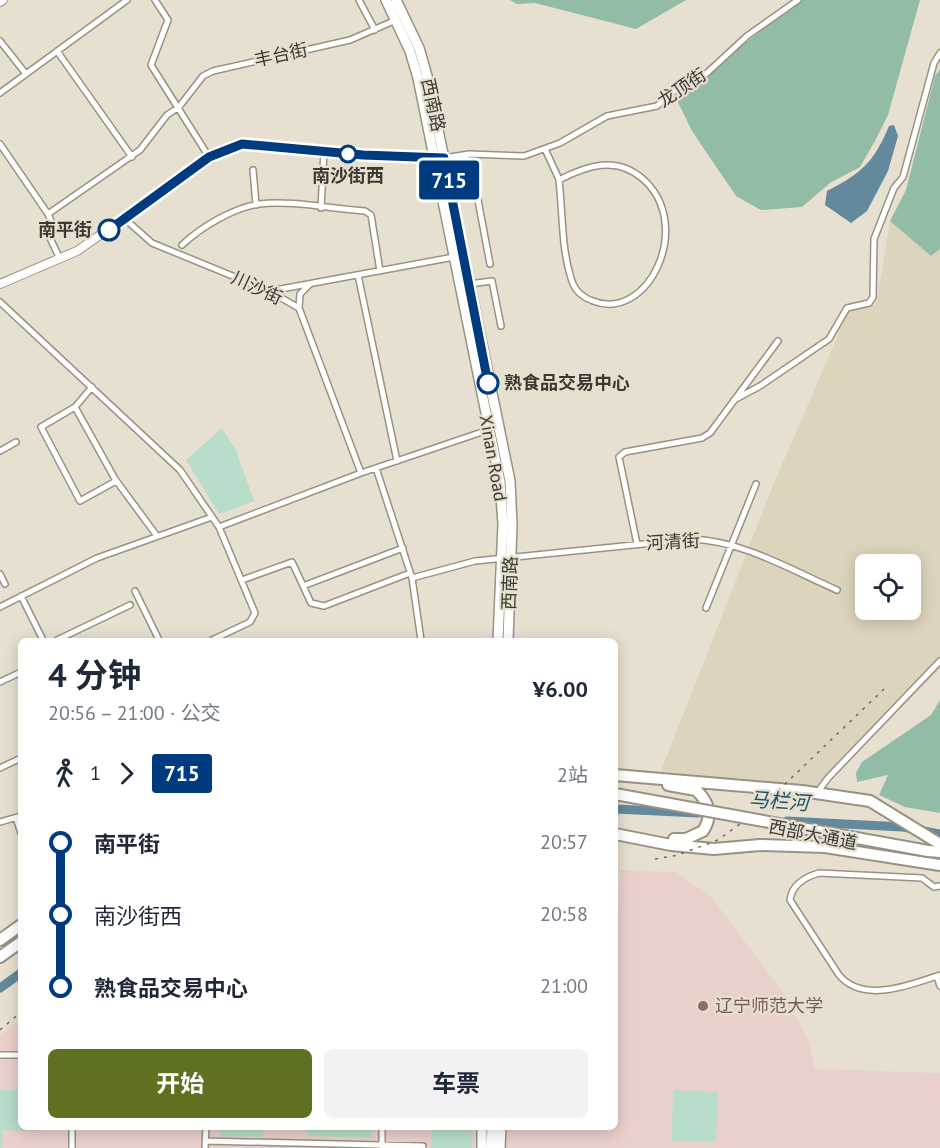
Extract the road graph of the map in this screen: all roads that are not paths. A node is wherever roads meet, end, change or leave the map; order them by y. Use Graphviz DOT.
graph roads {
  1 [pos="127,0"];
  2 [pos="155,0"];
  3 [pos="359,0"];
  4 [pos="386,0"];
  5 [pos="396,0"];
  6 [pos="798,0"];
  7 [pos="396,21"];
  8 [pos="375,30"];
  9 [pos="0,41"];
  10 [pos="57,51"];
  11 [pos="940,53"];
  12 [pos="26,74"];
  13 [pos="0,93"];
  14 [pos="179,106"];
  15 [pos="0,144"];
  16 [pos="544,149"];
  17 [pos="324,151"];
  18 [pos="465,155"];
  19 [pos="132,157"];
  20 [pos="209,157"];
  21 [pos="440,158"];
  22 [pos="253,170"];
  23 [pos="559,180"];
  24 [pos="256,205"];
  25 [pos="321,208"];
  26 [pos="48,214"];
  27 [pos="125,219"];
  28 [pos="182,244"];
  29 [pos="454,257"];
  30 [pos="60,259"];
  31 [pos="490,264"];
  32 [pos="380,270"];
  33 [pos="358,274"];
  34 [pos="312,283"];
  35 [pos="0,284"];
  36 [pos="469,284"];
  37 [pos="269,291"];
  38 [pos="0,302"];
  39 [pos="299,308"];
  40 [pos="501,326"];
  41 [pos="778,341"];
  42 [pos="92,387"];
  43 [pos="734,400"];
  44 [pos="75,407"];
  45 [pos="492,429"];
  46 [pos="16,442"];
  47 [pos="0,451"];
  48 [pos="397,461"];
  49 [pos="376,468"];
  50 [pos="360,473"];
  51 [pos="116,481"];
  52 [pos="756,484"];
  53 [pos="212,517"];
  54 [pos="219,526"];
  55 [pos="157,536"];
  56 [pos="637,544"];
  57 [pos="732,545"];
  58 [pos="403,548"];
  59 [pos="506,558"];
  60 [pos="0,574"];
  61 [pos="411,575"];
  62 [pos="242,580"];
  63 [pos="5,584"];
  64 [pos="303,586"];
  65 [pos="837,590"];
  66 [pos="135,591"];
  67 [pos="21,596"];
  68 [pos="130,605"];
  69 [pos="0,607"];
  70 [pos="706,608"];
  71 [pos="42,638"];
  72 [pos="61,638"];
  73 [pos="158,638"];
  74 [pos="216,638"];
  75 [pos="422,638"];
  76 [pos="498,638"];
  77 [pos="508,638"];
  78 [pos="940,661"];
  79 [pos="18,673"];
  80 [pos="0,682"];
  81 [pos="18,759"];
  82 [pos="0,768"];
  83 [pos="618,775"];
  84 [pos="618,781"];
  85 [pos="817,793"];
  86 [pos="618,795"];
  87 [pos="618,801"];
  88 [pos="18,817"];
  89 [pos="0,822"];
  90 [pos="618,835"];
  91 [pos="643,839"];
  92 [pos="940,846"];
  93 [pos="927,854"];
  94 [pos="940,858"];
  95 [pos="940,865"];
  96 [pos="940,886"];
  97 [pos="18,925"];
  98 [pos="18,925"];
  99 [pos="0,935"];
  100 [pos="18,936"];
  101 [pos="0,940"];
  102 [pos="18,944"];
  103 [pos="0,949"];
  104 [pos="0,957"];
  105 [pos="938,976"];
  106 [pos="940,986"];
  107 [pos="0,1055"];
  108 [pos="18,1055"];
  109 [pos="72,1130"];
  110 [pos="206,1130"];
  111 [pos="382,1130"];
  112 [pos="482,1130"];
  113 [pos="492,1130"];
  114 [pos="501,1130"];
  115 [pos="205,1141"];
  116 [pos="423,1146"];
  117 [pos="382,1147"];
  118 [pos="72,1148"];
  119 [pos="205,1148"];
  120 [pos="482,1148"];
  121 [pos="491,1148"];
  122 [pos="500,1148"];
  1 -- 10 [label="street"];
  2 -- 14 [label="street"];
  3 -- 8 [label="street"];
  4 -- 7 [label="main road, Xinan Road"];
  5 -- 21 [label="main road, 西南路"];
  6 -- 16 [label="street, 龙顶街"];
  7 -- 8 [label="street, 丰台街"];
  7 -- 21 [label="main road, Xinan Road"];
  8 -- 14 [label="street, 丰台街"];
  9 -- 12 [label="street"];
  10 -- 12 [label="street"];
  10 -- 19 [label="street"];
  11 -- 43 [label="street"];
  12 -- 13 [label="street"];
  14 -- 19 [label="street, 丰台街"];
  14 -- 20 [label="street"];
  15 -- 26 [label="street"];
  16 -- 18 [label="street, 龙顶街"];
  16 -- 23 [label="street"];
  17 -- 20 [label="street"];
  17 -- 21 [label="street"];
  17 -- 25 [label="street"];
  18 -- 21 [label="street, 龙顶街"];
  18 -- 31 [label="street"];
  19 -- 26 [label="street, 丰台街"];
  20 -- 27 [label="street"];
  21 -- 29 [label="main road, Xinan Road"];
  21 -- 36 [label="main road, 西南路"];
  22 -- 24 [label="street"];
  23 -- 23 [label="street"];
  24 -- 25 [label="street"];
  24 -- 28 [label="street"];
  25 -- 32 [label="street"];
  26 -- 30 [label="street"];
  27 -- 30 [label="street"];
  27 -- 37 [label="street, 川沙街"];
  29 -- 32 [label="street"];
  29 -- 45 [label="main road, Xinan Road"];
  30 -- 35 [label="street"];
  32 -- 33 [label="street"];
  33 -- 34 [label="street"];
  33 -- 48 [label="street"];
  34 -- 37 [label="street"];
  34 -- 39 [label="street"];
  36 -- 40 [label="street"];
  36 -- 45 [label="main road, 西南路"];
  37 -- 39 [label="street, 川沙街"];
  38 -- 42 [label="street"];
  39 -- 50 [label="street, 川沙街"];
  41 -- 43 [label="street"];
  42 -- 44 [label="street"];
  42 -- 53 [label="street"];
  43 -- 56 [label="street"];
  44 -- 51 [label="street"];
  44 -- 51 [label="street"];
  45 -- 48 [label="street"];
  45 -- 59 [label="main road, Xinan Road"];
  46 -- 47 [label="street"];
  48 -- 49 [label="street"];
  49 -- 50 [label="street"];
  49 -- 58 [label="street"];
  50 -- 54 [label="street"];
  51 -- 55 [label="street"];
  52 -- 57 [label="street"];
  53 -- 54 [label="street"];
  53 -- 55 [label="street"];
  54 -- 62 [label="street"];
  55 -- 67 [label="street"];
  56 -- 57 [label="street, 河清街"];
  56 -- 59 [label="street, 河清街"];
  57 -- 65 [label="street, 河清街"];
  57 -- 70 [label="street"];
  58 -- 61 [label="street"];
  58 -- 64 [label="street"];
  59 -- 61 [label="street, 河清街"];
  59 -- 76 [label="main road, Xinan Road"];
  59 -- 77 [label="main road, 西南路"];
  60 -- 63 [label="street"];
  61 -- 64 [label="street, 河清街"];
  61 -- 75 [label="street"];
  62 -- 64 [label="street"];
  62 -- 74 [label="street"];
  66 -- 73 [label="street"];
  67 -- 69 [label="street"];
  67 -- 71 [label="street"];
  68 -- 72 [label="street"];
  78 -- 85 [label="street"];
  79 -- 80 [label="street"];
  81 -- 82 [label="street"];
  83 -- 85 [label="highway"];
  84 -- 91 [label="highway"];
  85 -- 92 [label="highway"];
  86 -- 93 [label="highway, 西部大通道, bridge"];
  87 -- 93 [label="highway, 西部大通道"];
  88 -- 89 [label="street"];
  90 -- 91 [label="highway"];
  91 -- 95 [label="highway"];
  92 -- 93 [label="highway, 西部大通道"];
  93 -- 94 [label="highway, 西部大通道"];
  96 -- 105 [label="street"];
  97 -- 99 [label="highway"];
  98 -- 101 [label="highway"];
  100 -- 103 [label="highway"];
  102 -- 104 [label="highway"];
  105 -- 106 [label="street"];
  107 -- 108 [label="street"];
  109 -- 118 [label="street"];
  110 -- 115 [label="street"];
  111 -- 117 [label="street"];
  112 -- 120 [label="main road"];
  113 -- 121 [label="main road"];
  114 -- 122 [label="main road"];
  115 -- 117 [label="street"];
  115 -- 119 [label="street"];
  116 -- 117 [label="street"];
}
